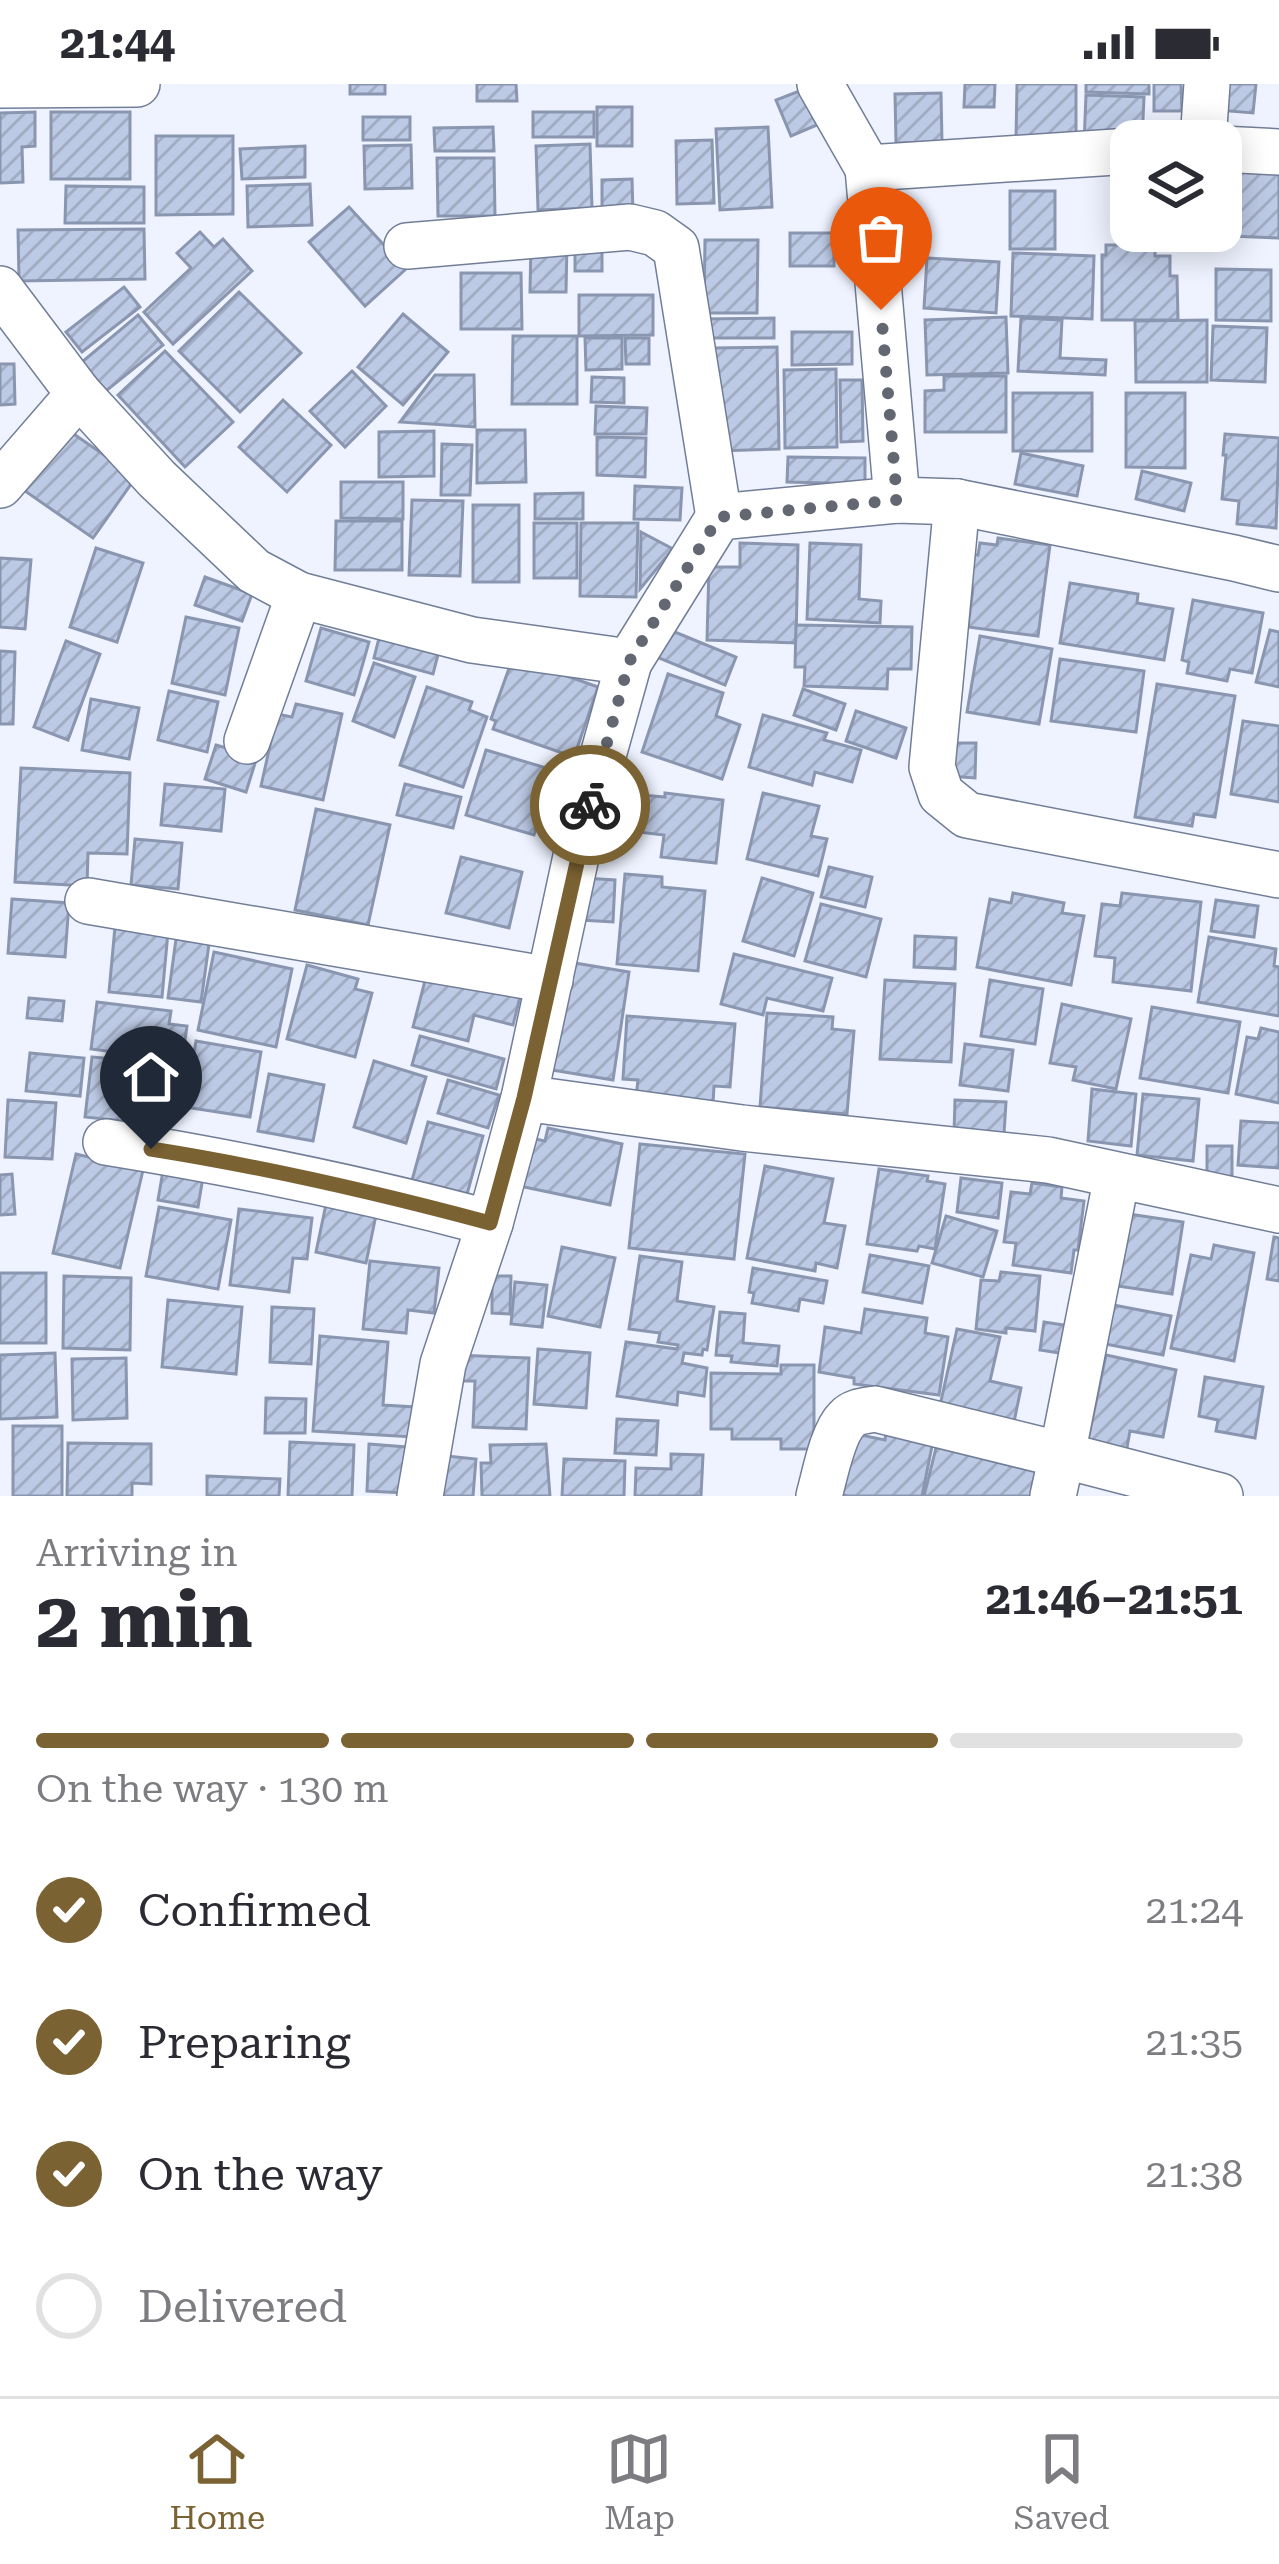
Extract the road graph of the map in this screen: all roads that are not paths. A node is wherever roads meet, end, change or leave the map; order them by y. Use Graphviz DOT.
graph roads {
  1 [pos="137,84"];
  2 [pos="820,84"];
  3 [pos="1207,84"];
  4 [pos="0,85"];
  5 [pos="1204,120"];
  6 [pos="1242,150"];
  7 [pos="1110,152"];
  8 [pos="1279,152"];
  9 [pos="868,169"];
  10 [pos="407,246"];
  11 [pos="0,289"];
  12 [pos="79,394"];
  13 [pos="0,484"];
  14 [pos="897,500"];
  15 [pos="957,502"];
  16 [pos="719,517"];
  17 [pos="1279,569"];
  18 [pos="299,595"];
  19 [pos="629,662"];
  20 [pos="247,741"];
  21 [pos="1279,875"];
  22 [pos="88,901"];
  23 [pos="550,980"];
  24 [pos="524,1098"];
  25 [pos="106,1142"];
  26 [pos="1117,1176"];
  27 [pos="1279,1210"];
  28 [pos="490,1223"];
  29 [pos="1058,1475"];
  30 [pos="420,1496"];
  31 [pos="819,1496"];
  32 [pos="1220,1496"];
  1 -- 4 [label="street"];
  2 -- 9 [label="street"];
  3 -- 5 [label="street"];
  6 -- 8 [label="street"];
  7 -- 9 [label="street"];
  9 -- 14 [label="street"];
  10 -- 16 [label="street"];
  11 -- 12 [label="street"];
  12 -- 13 [label="street"];
  12 -- 18 [label="street"];
  14 -- 15 [label="street"];
  14 -- 16 [label="street"];
  15 -- 17 [label="street"];
  15 -- 21 [label="street"];
  16 -- 19 [label="street"];
  18 -- 19 [label="street"];
  18 -- 20 [label="street"];
  19 -- 23 [label="street"];
  22 -- 23 [label="street"];
  23 -- 24 [label="street"];
  24 -- 26 [label="street"];
  24 -- 28 [label="street"];
  25 -- 28 [label="street"];
  26 -- 27 [label="street"];
  26 -- 29 [label="street"];
  28 -- 30 [label="street"];
  29 -- 31 [label="street"];
  29 -- 32 [label="street"];
}
